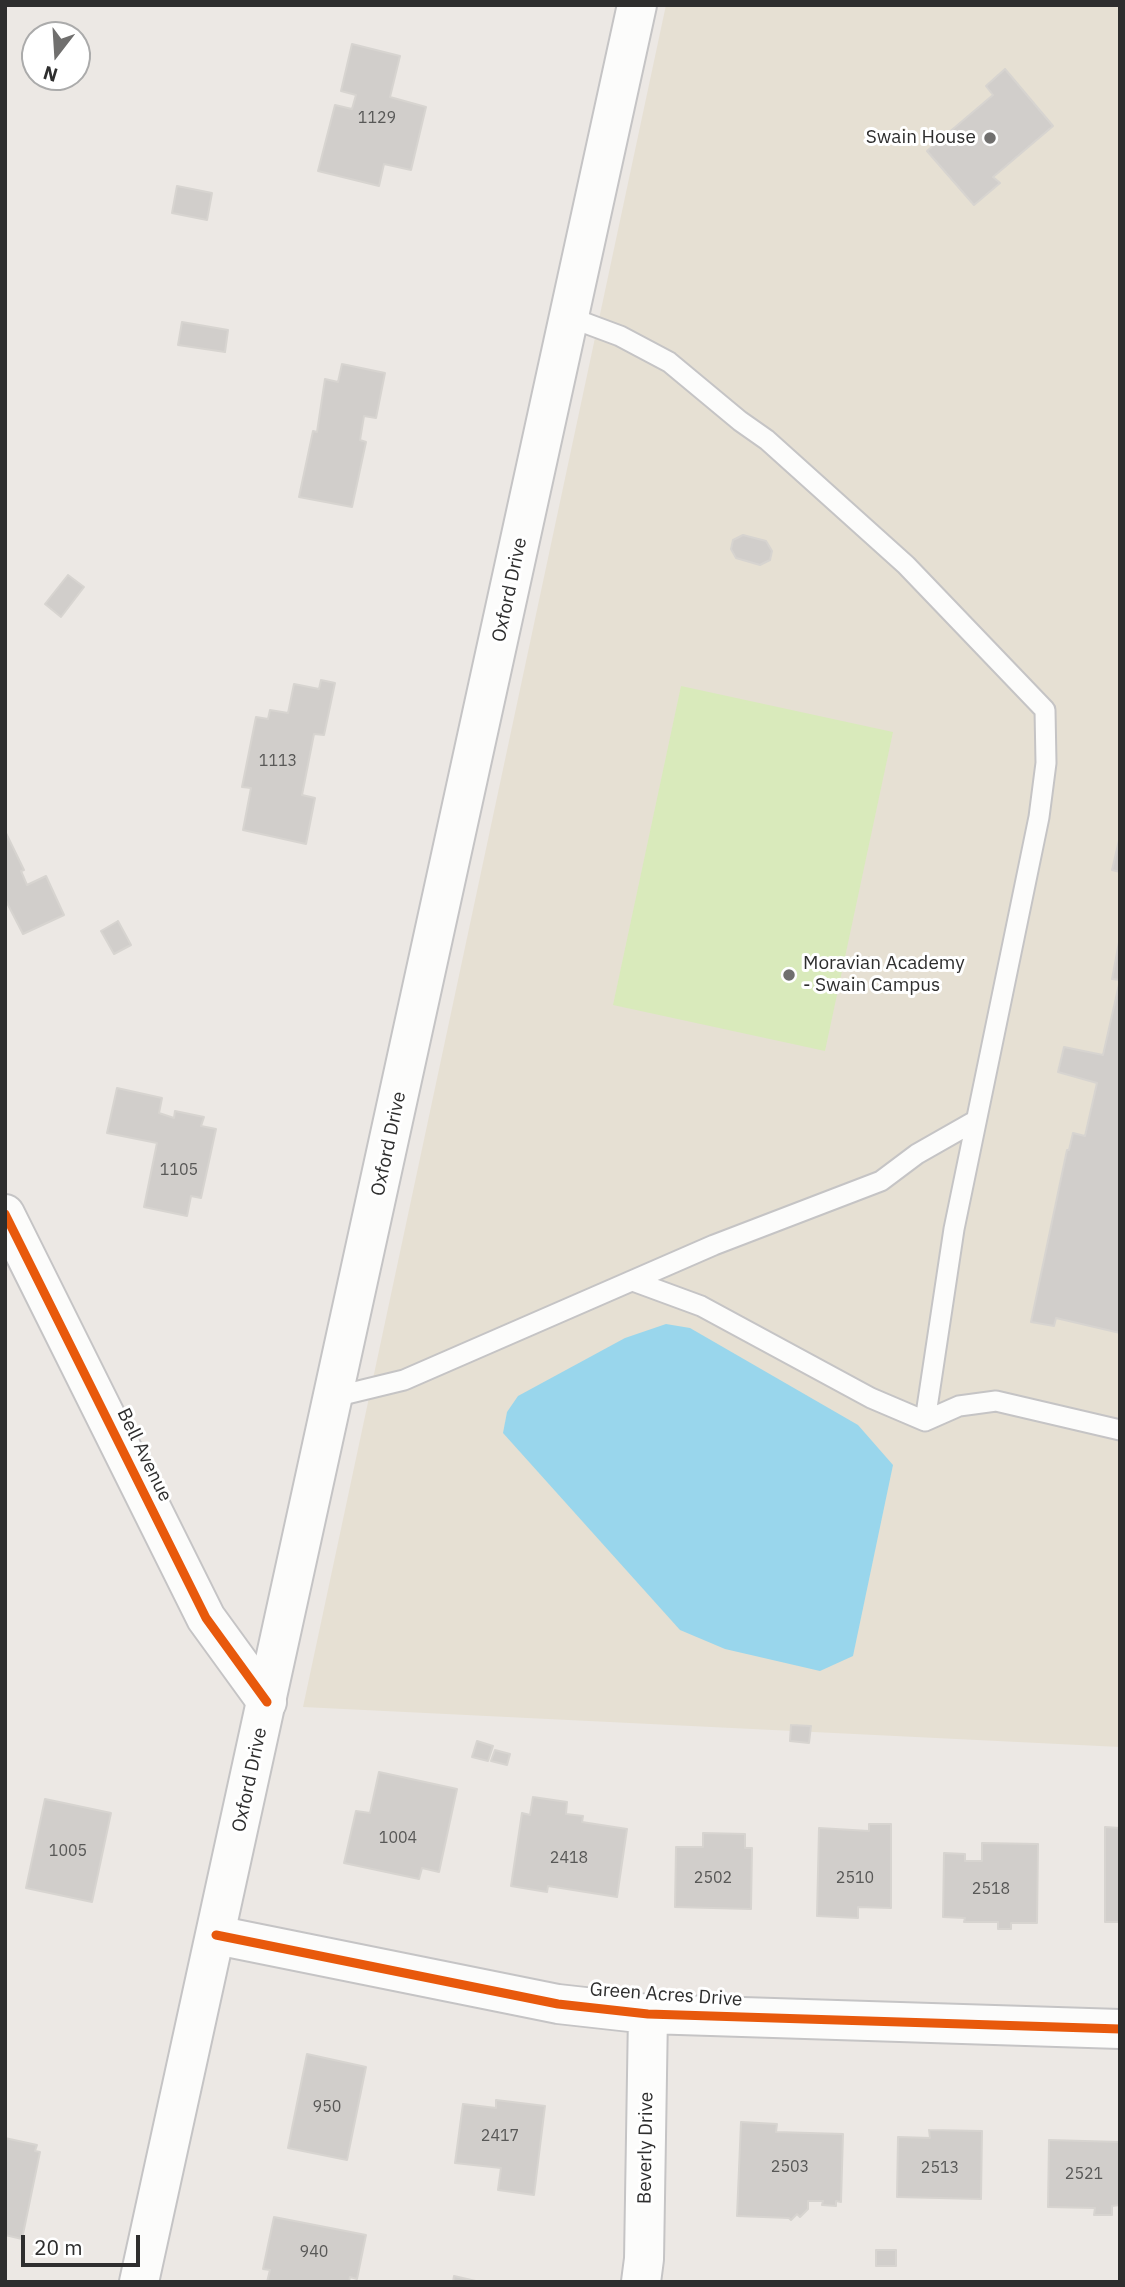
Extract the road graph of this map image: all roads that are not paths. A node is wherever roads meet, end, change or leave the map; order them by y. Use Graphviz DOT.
graph roads {
  1 [pos="637,5"];
  2 [pos="569,317"];
  3 [pos="975,1121"];
  4 [pos="5,1214"];
  5 [pos="633,1281"];
  6 [pos="334,1397"];
  7 [pos="925,1421"];
  8 [pos="1120,1430"];
  9 [pos="267,1702"];
  10 [pos="216,1935"];
  11 [pos="649,2014"];
  12 [pos="1120,2029"];
  13 [pos="139,2282"];
  14 [pos="641,2282"];
  1 -- 2 [label="main road, Oxford Drive"];
  2 -- 3 [label="lane"];
  2 -- 6 [label="main road, Oxford Drive"];
  3 -- 5 [label="lane"];
  3 -- 7 [label="lane"];
  4 -- 9 [label="main road, Bell Avenue"];
  5 -- 6 [label="lane"];
  5 -- 7 [label="lane"];
  6 -- 9 [label="main road, Oxford Drive"];
  7 -- 8 [label="lane"];
  9 -- 10 [label="main road, Oxford Drive"];
  10 -- 11 [label="main road, Green Acres Drive"];
  10 -- 13 [label="main road, Oxford Drive"];
  11 -- 12 [label="main road, Green Acres Drive"];
  11 -- 14 [label="main road, Beverly Drive"];
}
